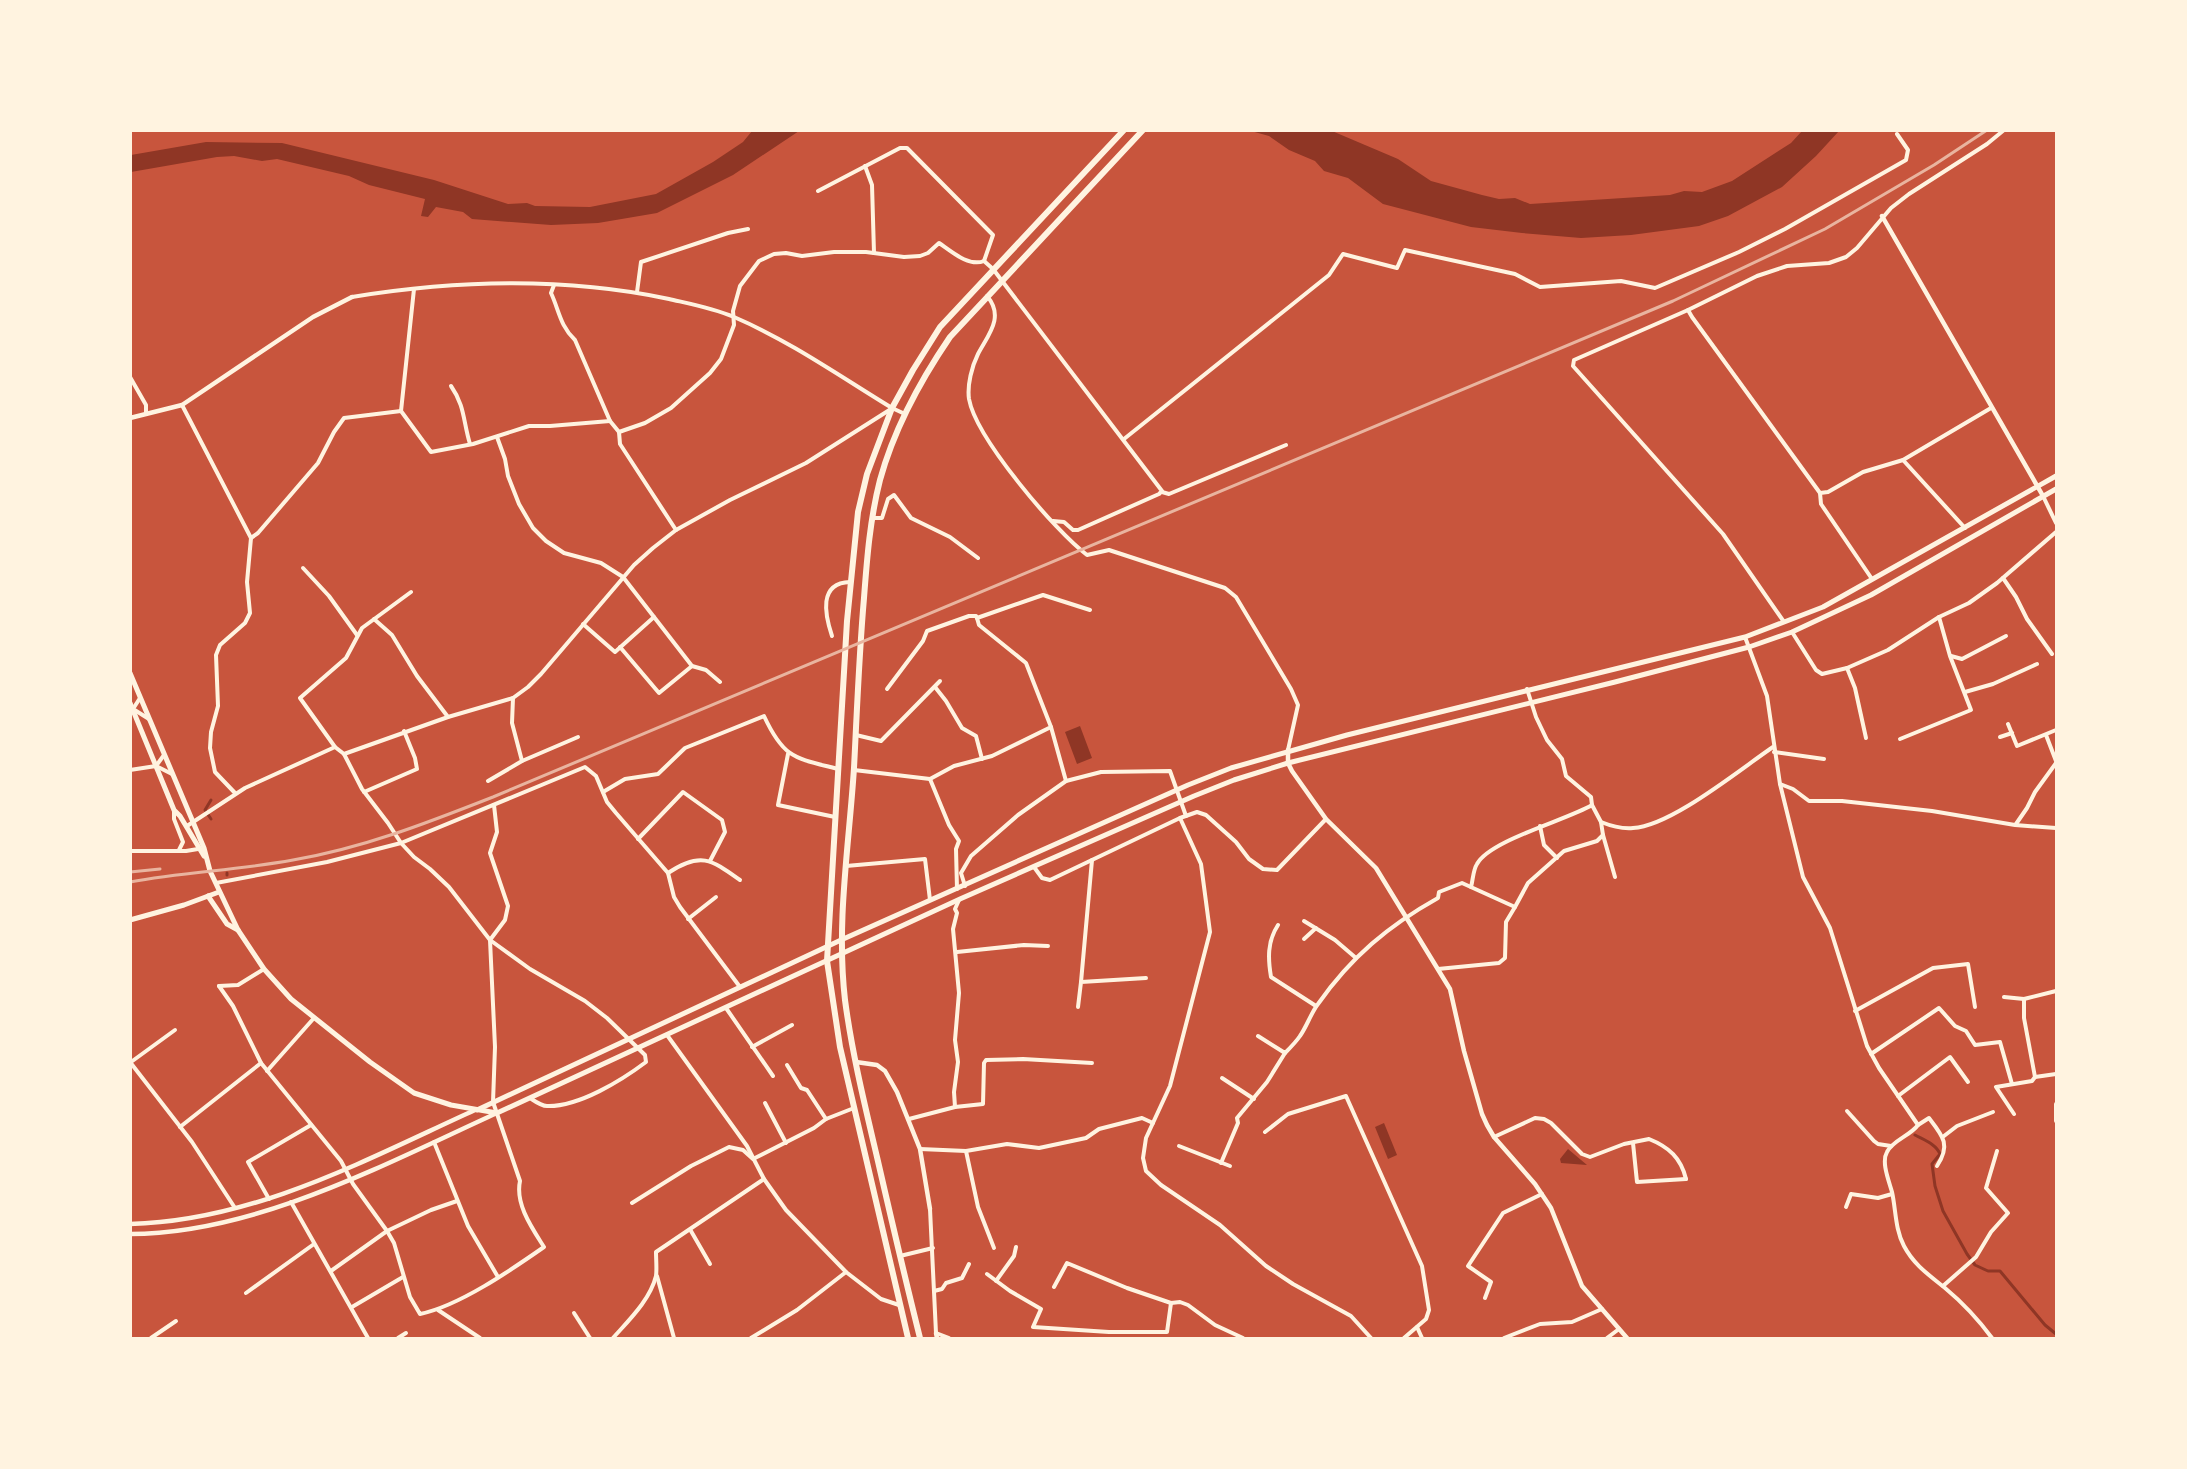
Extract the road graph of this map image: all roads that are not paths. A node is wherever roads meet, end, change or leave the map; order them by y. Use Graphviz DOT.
graph roads {
  1 [pos="1124,130"];
  2 [pos="1143,130"];
  3 [pos="2004,130"];
  4 [pos="1897,134"];
  5 [pos="865,166"];
  6 [pos="818,191"];
  7 [pos="1882,216"];
  8 [pos="748,229"];
  9 [pos="874,253"];
  10 [pos="984,261"];
  11 [pos="993,269"];
  12 [pos="1002,281"];
  13 [pos="1306,281"];
  14 [pos="554,285"];
  15 [pos="1315,287"];
  16 [pos="414,289"];
  17 [pos="637,292"];
  18 [pos="987,296"];
  19 [pos="352,297"];
  20 [pos="1688,310"];
  21 [pos="734,317"];
  22 [pos="130,377"];
  23 [pos="451,386"];
  24 [pos="182,405"];
  25 [pos="892,408"];
  26 [pos="1991,408"];
  27 [pos="401,411"];
  28 [pos="146,414"];
  29 [pos="906,414"];
  30 [pos="130,418"];
  31 [pos="610,421"];
  32 [pos="619,432"];
  33 [pos="497,436"];
  34 [pos="1124,439"];
  35 [pos="470,444"];
  36 [pos="1286,445"];
  37 [pos="1903,460"];
  38 [pos="2056,476"];
  39 [pos="2038,486"];
  40 [pos="2056,489"];
  41 [pos="1161,492"];
  42 [pos="1820,493"];
  43 [pos="2043,496"];
  44 [pos="871,518"];
  45 [pos="1053,521"];
  46 [pos="2056,523"];
  47 [pos="1965,528"];
  48 [pos="676,530"];
  49 [pos="2056,532"];
  50 [pos="251,538"];
  51 [pos="978,558"];
  52 [pos="303,568"];
  53 [pos="623,577"];
  54 [pos="2003,578"];
  55 [pos="1873,580"];
  56 [pos="850,582"];
  57 [pos="411,592"];
  58 [pos="1090,610"];
  59 [pos="654,617"];
  60 [pos="1939,617"];
  61 [pos="977,618"];
  62 [pos="374,619"];
  63 [pos="1784,622"];
  64 [pos="583,624"];
  65 [pos="1792,632"];
  66 [pos="358,635"];
  67 [pos="832,636"];
  68 [pos="2006,636"];
  69 [pos="1745,637"];
  70 [pos="620,647"];
  71 [pos="1749,647"];
  72 [pos="2052,654"];
  73 [pos="1950,656"];
  74 [pos="2037,664"];
  75 [pos="692,666"];
  76 [pos="1847,668"];
  77 [pos="130,673"];
  78 [pos="940,681"];
  79 [pos="720,682"];
  80 [pos="934,687"];
  81 [pos="887,689"];
  82 [pos="1527,689"];
  83 [pos="1965,692"];
  84 [pos="141,698"];
  85 [pos="513,698"];
  86 [pos="1531,701"];
  87 [pos="131,707"];
  88 [pos="448,717"];
  89 [pos="150,720"];
  90 [pos="2008,724"];
  91 [pos="1051,727"];
  92 [pos="2056,730"];
  93 [pos="404,732"];
  94 [pos="2012,734"];
  95 [pos="856,735"];
  96 [pos="2046,735"];
  97 [pos="578,737"];
  98 [pos="2000,737"];
  99 [pos="1866,738"];
  100 [pos="1900,739"];
  101 [pos="335,747"];
  102 [pos="1773,747"];
  103 [pos="1288,750"];
  104 [pos="1774,752"];
  105 [pos="165,754"];
  106 [pos="344,754"];
  107 [pos="788,754"];
  108 [pos="982,759"];
  109 [pos="1824,759"];
  110 [pos="522,761"];
  111 [pos="2056,762"];
  112 [pos="1288,763"];
  113 [pos="156,766"];
  114 [pos="838,769"];
  115 [pos="130,770"];
  116 [pos="854,770"];
  117 [pos="174,775"];
  118 [pos="930,778"];
  119 [pos="488,781"];
  120 [pos="1066,781"];
  121 [pos="1780,784"];
  122 [pos="364,792"];
  123 [pos="603,792"];
  124 [pos="235,794"];
  125 [pos="494,805"];
  126 [pos="1592,805"];
  127 [pos="174,810"];
  128 [pos="1186,814"];
  129 [pos="835,817"];
  130 [pos="1180,818"];
  131 [pos="1326,819"];
  132 [pos="1601,822"];
  133 [pos="193,823"];
  134 [pos="2015,825"];
  135 [pos="187,826"];
  136 [pos="1540,826"];
  137 [pos="2056,828"];
  138 [pos="1604,835"];
  139 [pos="638,839"];
  140 [pos="400,843"];
  141 [pos="198,849"];
  142 [pos="179,850"];
  143 [pos="130,851"];
  144 [pos="205,857"];
  145 [pos="1557,858"];
  146 [pos="1092,860"];
  147 [pos="710,861"];
  148 [pos="845,866"];
  149 [pos="1034,867"];
  150 [pos="669,873"];
  151 [pos="1615,877"];
  152 [pos="740,880"];
  153 [pos="215,883"];
  154 [pos="964,886"];
  155 [pos="1471,887"];
  156 [pos="957,889"];
  157 [pos="219,892"];
  158 [pos="208,896"];
  159 [pos="716,897"];
  160 [pos="960,899"];
  161 [pos="930,900"];
  162 [pos="1515,906"];
  163 [pos="1406,916"];
  164 [pos="688,919"];
  165 [pos="130,920"];
  166 [pos="1304,921"];
  167 [pos="1278,925"];
  168 [pos="1316,928"];
  169 [pos="238,930"];
  170 [pos="1304,939"];
  171 [pos="489,940"];
  172 [pos="841,940"];
  173 [pos="1048,946"];
  174 [pos="827,947"];
  175 [pos="957,952"];
  176 [pos="841,955"];
  177 [pos="1356,958"];
  178 [pos="827,961"];
  179 [pos="264,969"];
  180 [pos="1438,969"];
  181 [pos="1146,978"];
  182 [pos="1081,982"];
  183 [pos="740,988"];
  184 [pos="2056,991"];
  185 [pos="2004,997"];
  186 [pos="2024,999"];
  187 [pos="1316,1006"];
  188 [pos="1078,1007"];
  189 [pos="1975,1007"];
  190 [pos="726,1008"];
  191 [pos="1856,1011"];
  192 [pos="314,1018"];
  193 [pos="792,1025"];
  194 [pos="175,1030"];
  195 [pos="667,1035"];
  196 [pos="1258,1036"];
  197 [pos="630,1039"];
  198 [pos="752,1047"];
  199 [pos="639,1048"];
  200 [pos="1285,1053"];
  201 [pos="1871,1054"];
  202 [pos="131,1062"];
  203 [pos="856,1062"];
  204 [pos="1092,1063"];
  205 [pos="261,1064"];
  206 [pos="787,1065"];
  207 [pos="267,1071"];
  208 [pos="2056,1074"];
  209 [pos="773,1076"];
  210 [pos="2035,1077"];
  211 [pos="1222,1078"];
  212 [pos="1968,1082"];
  213 [pos="2012,1084"];
  214 [pos="1898,1096"];
  215 [pos="530,1098"];
  216 [pos="1254,1099"];
  217 [pos="493,1102"];
  218 [pos="765,1103"];
  219 [pos="2056,1104"];
  220 [pos="955,1107"];
  221 [pos="854,1108"];
  222 [pos="475,1110"];
  223 [pos="1847,1110"];
  224 [pos="1993,1112"];
  225 [pos="496,1113"];
  226 [pos="2013,1114"];
  227 [pos="826,1119"];
  228 [pos="909,1119"];
  229 [pos="2056,1121"];
  230 [pos="1153,1124"];
  231 [pos="311,1125"];
  232 [pos="1918,1125"];
  233 [pos="180,1127"];
  234 [pos="1265,1132"];
  235 [pos="1944,1136"];
  236 [pos="1494,1137"];
  237 [pos="434,1142"];
  238 [pos="786,1143"];
  239 [pos="1634,1143"];
  240 [pos="1179,1146"];
  241 [pos="1892,1146"];
  242 [pos="920,1149"];
  243 [pos="966,1151"];
  244 [pos="1996,1151"];
  245 [pos="753,1159"];
  246 [pos="1221,1163"];
  247 [pos="1230,1166"];
  248 [pos="1937,1166"];
  249 [pos="346,1169"];
  250 [pos="350,1179"];
  251 [pos="764,1179"];
  252 [pos="1542,1194"];
  253 [pos="1892,1194"];
  254 [pos="269,1199"];
  255 [pos="457,1201"];
  256 [pos="291,1202"];
  257 [pos="632,1203"];
  258 [pos="1846,1207"];
  259 [pos="235,1208"];
  260 [pos="930,1209"];
  261 [pos="130,1224"];
  262 [pos="387,1231"];
  263 [pos="691,1231"];
  264 [pos="130,1234"];
  265 [pos="314,1244"];
  266 [pos="1016,1247"];
  267 [pos="933,1248"];
  268 [pos="994,1248"];
  269 [pos="900,1256"];
  270 [pos="710,1264"];
  271 [pos="969,1264"];
  272 [pos="331,1271"];
  273 [pos="846,1272"];
  274 [pos="656,1274"];
  275 [pos="987,1274"];
  276 [pos="403,1277"];
  277 [pos="498,1277"];
  278 [pos="996,1281"];
  279 [pos="1943,1286"];
  280 [pos="1054,1287"];
  281 [pos="934,1291"];
  282 [pos="246,1293"];
  283 [pos="1485,1298"];
  284 [pos="1171,1303"];
  285 [pos="900,1306"];
  286 [pos="352,1307"];
  287 [pos="1602,1309"];
  288 [pos="438,1310"];
  289 [pos="574,1313"];
  290 [pos="176,1321"];
  291 [pos="1417,1327"];
  292 [pos="1619,1329"];
  293 [pos="406,1333"];
  294 [pos="936,1336"];
  295 [pos="152,1338"];
  296 [pos="368,1338"];
  297 [pos="398,1338"];
  298 [pos="480,1338"];
  299 [pos="590,1338"];
  300 [pos="613,1338"];
  301 [pos="674,1338"];
  302 [pos="751,1338"];
  303 [pos="908,1338"];
  304 [pos="920,1338"];
  305 [pos="949,1338"];
  306 [pos="1243,1338"];
  307 [pos="1371,1338"];
  308 [pos="1404,1338"];
  309 [pos="1422,1338"];
  310 [pos="1503,1338"];
  311 [pos="1607,1338"];
  312 [pos="1628,1338"];
  313 [pos="1992,1338"];
  1 -- 11 [label="main road"];
  2 -- 12 [label="main road"];
  3 -- 7 [label="street"];
  4 -- 15 [label="street"];
  5 -- 6 [label="street"];
  5 -- 9 [label="street"];
  5 -- 10 [label="street"];
  7 -- 20 [label="street"];
  7 -- 26 [label="street"];
  8 -- 17 [label="street"];
  9 -- 10 [label="street"];
  9 -- 21 [label="street"];
  10 -- 11 [label="street"];
  11 -- 12 [label="street"];
  11 -- 25 [label="main road"];
  12 -- 18 [label="main road"];
  12 -- 34 [label="street"];
  13 -- 15 [label="street"];
  14 -- 16 [label="street"];
  14 -- 17 [label="street"];
  14 -- 31 [label="street"];
  15 -- 34 [label="street"];
  16 -- 19 [label="street"];
  16 -- 27 [label="street"];
  17 -- 21 [label="street"];
  18 -- 29 [label="main road"];
  18 -- 45 [label="street"];
  19 -- 24 [label="street"];
  20 -- 42 [label="street"];
  20 -- 63 [label="street"];
  21 -- 25 [label="street"];
  21 -- 32 [label="street"];
  22 -- 28 [label="street"];
  23 -- 35 [label="street"];
  24 -- 28 [label="street"];
  24 -- 50 [label="street"];
  25 -- 29 [label="street"];
  25 -- 48 [label="street"];
  25 -- 56 [label="main road"];
  26 -- 37 [label="street"];
  26 -- 39 [label="street"];
  27 -- 35 [label="street"];
  27 -- 50 [label="street"];
  28 -- 30 [label="street"];
  29 -- 44 [label="main road"];
  31 -- 32 [label="street"];
  31 -- 33 [label="street"];
  32 -- 48 [label="street"];
  33 -- 35 [label="street"];
  33 -- 53 [label="street"];
  34 -- 41 [label="street"];
  36 -- 41 [label="street"];
  37 -- 42 [label="street"];
  37 -- 47 [label="street"];
  38 -- 39 [label="main road"];
  39 -- 43 [label="street"];
  39 -- 47 [label="main road"];
  40 -- 43 [label="main road"];
  41 -- 45 [label="street"];
  42 -- 55 [label="street"];
  43 -- 46 [label="street"];
  43 -- 65 [label="main road"];
  44 -- 51 [label="street"];
  44 -- 95 [label="main road"];
  45 -- 103 [label="street"];
  47 -- 55 [label="main road"];
  48 -- 53 [label="street"];
  49 -- 54 [label="street"];
  50 -- 124 [label="street"];
  52 -- 66 [label="street"];
  53 -- 59 [label="street"];
  53 -- 64 [label="street"];
  54 -- 60 [label="street"];
  54 -- 72 [label="street"];
  55 -- 63 [label="main road"];
  56 -- 67 [label="street"];
  56 -- 114 [label="main road"];
  57 -- 62 [label="street"];
  58 -- 61 [label="street"];
  59 -- 70 [label="street"];
  59 -- 75 [label="street"];
  60 -- 73 [label="street"];
  60 -- 76 [label="street"];
  61 -- 81 [label="street"];
  61 -- 91 [label="street"];
  62 -- 66 [label="street"];
  62 -- 88 [label="street"];
  63 -- 69 [label="main road"];
  64 -- 70 [label="street"];
  64 -- 85 [label="street"];
  65 -- 71 [label="main road"];
  65 -- 76 [label="street"];
  66 -- 101 [label="street"];
  68 -- 73 [label="street"];
  69 -- 71 [label="street"];
  69 -- 82 [label="main road"];
  70 -- 75 [label="street"];
  71 -- 86 [label="main road"];
  71 -- 102 [label="street"];
  73 -- 83 [label="street"];
  74 -- 83 [label="street"];
  75 -- 79 [label="street"];
  76 -- 99 [label="street"];
  77 -- 84 [label="main road"];
  78 -- 80 [label="street"];
  80 -- 95 [label="street"];
  80 -- 108 [label="street"];
  82 -- 86 [label="street"];
  82 -- 103 [label="main road"];
  83 -- 100 [label="street"];
  84 -- 87 [label="street"];
  84 -- 89 [label="main road"];
  85 -- 88 [label="street"];
  85 -- 110 [label="street"];
  86 -- 112 [label="main road"];
  86 -- 126 [label="street"];
  87 -- 89 [label="street"];
  87 -- 113 [label="main road"];
  88 -- 93 [label="street"];
  89 -- 105 [label="main road"];
  90 -- 94 [label="street"];
  91 -- 108 [label="street"];
  91 -- 120 [label="street"];
  92 -- 96 [label="street"];
  93 -- 106 [label="street"];
  93 -- 122 [label="street"];
  94 -- 96 [label="street"];
  94 -- 98 [label="street"];
  95 -- 116 [label="main road"];
  96 -- 111 [label="street"];
  97 -- 110 [label="street"];
  101 -- 106 [label="street"];
  101 -- 124 [label="street"];
  102 -- 104 [label="street"];
  102 -- 132 [label="street"];
  103 -- 112 [label="street"];
  103 -- 154 [label="main road"];
  104 -- 109 [label="street"];
  104 -- 121 [label="street"];
  105 -- 113 [label="street"];
  105 -- 117 [label="main road"];
  106 -- 122 [label="street"];
  107 -- 114 [label="street"];
  107 -- 123 [label="street"];
  107 -- 129 [label="street"];
  108 -- 118 [label="street"];
  110 -- 119 [label="street"];
  111 -- 134 [label="street"];
  112 -- 131 [label="street"];
  112 -- 149 [label="main road"];
  113 -- 115 [label="street"];
  113 -- 117 [label="street"];
  113 -- 127 [label="main road"];
  114 -- 129 [label="main road"];
  116 -- 118 [label="street"];
  116 -- 148 [label="main road"];
  117 -- 133 [label="main road"];
  118 -- 156 [label="street"];
  120 -- 128 [label="street"];
  120 -- 154 [label="street"];
  121 -- 134 [label="street"];
  121 -- 191 [label="street"];
  122 -- 140 [label="street"];
  123 -- 125 [label="street"];
  123 -- 139 [label="street"];
  124 -- 133 [label="street"];
  125 -- 140 [label="street"];
  125 -- 171 [label="street"];
  126 -- 132 [label="street"];
  126 -- 136 [label="street"];
  127 -- 135 [label="main road"];
  127 -- 142 [label="street"];
  128 -- 130 [label="street"];
  128 -- 131 [label="street"];
  129 -- 174 [label="main road"];
  130 -- 146 [label="street"];
  130 -- 230 [label="street"];
  131 -- 163 [label="street"];
  132 -- 138 [label="street"];
  133 -- 135 [label="street"];
  133 -- 144 [label="main road"];
  134 -- 137 [label="street"];
  135 -- 141 [label="main road"];
  136 -- 145 [label="street"];
  136 -- 155 [label="street"];
  138 -- 145 [label="street"];
  138 -- 151 [label="street"];
  139 -- 147 [label="street"];
  139 -- 150 [label="street"];
  140 -- 153 [label="street"];
  140 -- 171 [label="street"];
  141 -- 142 [label="street"];
  141 -- 144 [label="main road"];
  142 -- 143 [label="street"];
  144 -- 153 [label="main road"];
  145 -- 162 [label="street"];
  146 -- 149 [label="street"];
  146 -- 182 [label="street"];
  147 -- 150 [label="street"];
  147 -- 152 [label="street"];
  148 -- 161 [label="street"];
  148 -- 172 [label="main road"];
  149 -- 160 [label="main road"];
  150 -- 164 [label="street"];
  153 -- 157 [label="main road"];
  154 -- 156 [label="main road"];
  155 -- 162 [label="street"];
  155 -- 163 [label="street"];
  156 -- 161 [label="main road"];
  157 -- 158 [label="main road"];
  157 -- 169 [label="main road"];
  158 -- 165 [label="main road"];
  158 -- 169 [label="main road"];
  159 -- 164 [label="street"];
  160 -- 175 [label="street"];
  160 -- 176 [label="main road"];
  161 -- 172 [label="main road"];
  162 -- 180 [label="street"];
  163 -- 177 [label="street"];
  163 -- 180 [label="street"];
  164 -- 183 [label="street"];
  166 -- 168 [label="street"];
  167 -- 187 [label="street"];
  168 -- 170 [label="street"];
  168 -- 177 [label="street"];
  169 -- 179 [label="main road"];
  171 -- 197 [label="street"];
  171 -- 217 [label="street"];
  172 -- 174 [label="main road"];
  172 -- 176 [label="main road"];
  173 -- 175 [label="street"];
  174 -- 178 [label="main road"];
  174 -- 183 [label="main road"];
  175 -- 220 [label="street"];
  176 -- 178 [label="main road"];
  176 -- 203 [label="main road"];
  177 -- 187 [label="street"];
  178 -- 190 [label="main road"];
  178 -- 221 [label="main road"];
  179 -- 192 [label="main road"];
  179 -- 205 [label="street"];
  180 -- 236 [label="street"];
  181 -- 182 [label="street"];
  182 -- 188 [label="street"];
  183 -- 197 [label="main road"];
  184 -- 186 [label="street"];
  185 -- 186 [label="street"];
  186 -- 210 [label="street"];
  187 -- 200 [label="street"];
  189 -- 191 [label="street"];
  190 -- 195 [label="main road"];
  190 -- 198 [label="street"];
  191 -- 201 [label="street"];
  192 -- 207 [label="street"];
  192 -- 222 [label="main road"];
  193 -- 198 [label="street"];
  194 -- 202 [label="street"];
  195 -- 199 [label="main road"];
  195 -- 245 [label="street"];
  196 -- 200 [label="street"];
  197 -- 199 [label="street"];
  197 -- 217 [label="main road"];
  198 -- 209 [label="street"];
  199 -- 215 [label="main road"];
  199 -- 215 [label="street"];
  200 -- 216 [label="street"];
  201 -- 213 [label="street"];
  201 -- 214 [label="street"];
  202 -- 233 [label="street"];
  203 -- 228 [label="street"];
  203 -- 269 [label="main road"];
  204 -- 220 [label="street"];
  205 -- 207 [label="street"];
  205 -- 233 [label="street"];
  206 -- 227 [label="street"];
  207 -- 231 [label="street"];
  208 -- 210 [label="street"];
  210 -- 213 [label="street"];
  211 -- 216 [label="street"];
  212 -- 214 [label="street"];
  213 -- 226 [label="street"];
  214 -- 232 [label="street"];
  215 -- 225 [label="main road"];
  216 -- 246 [label="street"];
  217 -- 222 [label="main road"];
  217 -- 225 [label="street"];
  218 -- 238 [label="street"];
  219 -- 229 [label="street"];
  220 -- 228 [label="street"];
  221 -- 227 [label="street"];
  221 -- 285 [label="main road"];
  222 -- 225 [label="main road"];
  222 -- 249 [label="street"];
  223 -- 241 [label="street"];
  224 -- 235 [label="street"];
  225 -- 237 [label="street"];
  225 -- 277 [label="street"];
  227 -- 238 [label="street"];
  228 -- 242 [label="street"];
  230 -- 243 [label="street"];
  230 -- 307 [label="street"];
  231 -- 249 [label="street"];
  231 -- 254 [label="street"];
  232 -- 235 [label="street"];
  232 -- 241 [label="street"];
  233 -- 259 [label="street"];
  234 -- 291 [label="street"];
  235 -- 248 [label="street"];
  236 -- 239 [label="street"];
  236 -- 252 [label="street"];
  237 -- 250 [label="street"];
  237 -- 255 [label="street"];
  238 -- 245 [label="street"];
  239 -- 239 [label="street"];
  240 -- 246 [label="street"];
  241 -- 253 [label="street"];
  242 -- 243 [label="street"];
  242 -- 260 [label="street"];
  243 -- 268 [label="street"];
  244 -- 279 [label="street"];
  245 -- 251 [label="street"];
  245 -- 257 [label="street"];
  246 -- 247 [label="street"];
  249 -- 250 [label="street"];
  249 -- 254 [label="street"];
  250 -- 256 [label="street"];
  250 -- 262 [label="street"];
  251 -- 263 [label="street"];
  251 -- 273 [label="street"];
  252 -- 283 [label="street"];
  252 -- 287 [label="street"];
  253 -- 258 [label="street"];
  253 -- 279 [label="street"];
  254 -- 259 [label="street"];
  255 -- 262 [label="street"];
  255 -- 277 [label="street"];
  256 -- 264 [label="street"];
  256 -- 265 [label="street"];
  259 -- 261 [label="street"];
  260 -- 267 [label="street"];
  262 -- 272 [label="street"];
  262 -- 276 [label="street"];
  263 -- 270 [label="street"];
  263 -- 274 [label="street"];
  265 -- 272 [label="street"];
  265 -- 282 [label="street"];
  266 -- 278 [label="street"];
  267 -- 269 [label="street"];
  267 -- 281 [label="street"];
  269 -- 304 [label="main road"];
  271 -- 281 [label="street"];
  272 -- 286 [label="street"];
  273 -- 285 [label="street"];
  273 -- 302 [label="street"];
  274 -- 300 [label="street"];
  274 -- 301 [label="street"];
  275 -- 278 [label="street"];
  276 -- 286 [label="street"];
  276 -- 288 [label="street"];
  277 -- 288 [label="street"];
  278 -- 284 [label="street"];
  279 -- 313 [label="street"];
  280 -- 284 [label="street"];
  281 -- 294 [label="street"];
  284 -- 306 [label="street"];
  285 -- 303 [label="main road"];
  286 -- 296 [label="street"];
  287 -- 292 [label="street"];
  287 -- 310 [label="street"];
  288 -- 298 [label="street"];
  289 -- 299 [label="street"];
  290 -- 295 [label="street"];
  291 -- 308 [label="street"];
  291 -- 309 [label="street"];
  292 -- 311 [label="street"];
  292 -- 312 [label="street"];
  293 -- 297 [label="street"];
  294 -- 305 [label="street"];
}
